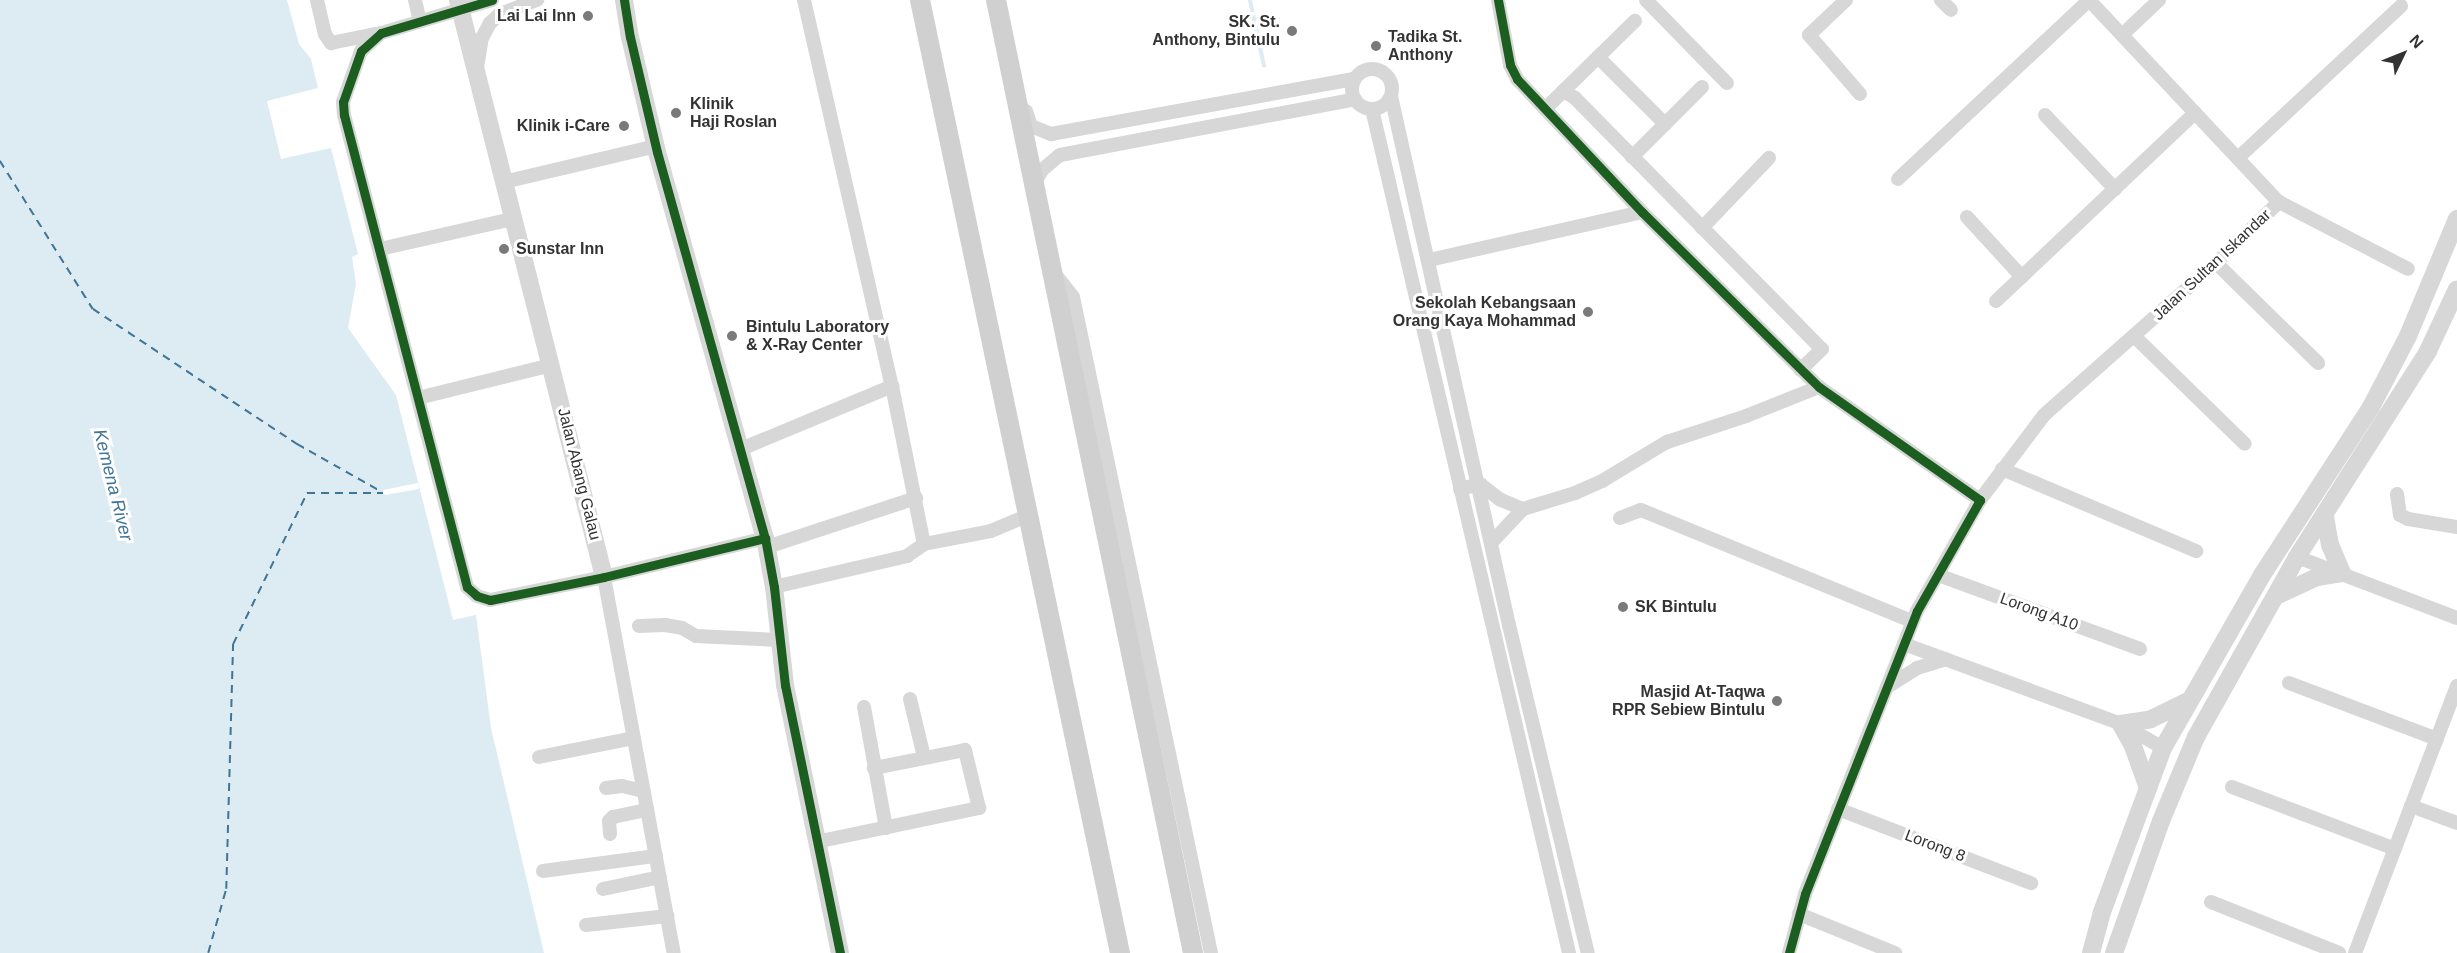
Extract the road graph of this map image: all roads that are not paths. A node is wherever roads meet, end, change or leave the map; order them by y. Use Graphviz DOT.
graph roads {
  1 [pos="317,0"];
  2 [pos="415,0"];
  3 [pos="492,0"];
  4 [pos="537,0"];
  5 [pos="624,0"];
  6 [pos="804,0"];
  7 [pos="920,0"];
  8 [pos="996,0"];
  9 [pos="1498,0"];
  10 [pos="1646,0"];
  11 [pos="1846,0"];
  12 [pos="2089,0"];
  13 [pos="2159,0"];
  14 [pos="460,5"];
  15 [pos="2401,6"];
  16 [pos="420,21"];
  17 [pos="1635,21"];
  18 [pos="381,33"];
  19 [pos="2122,35"];
  20 [pos="1004,38"];
  21 [pos="1598,57"];
  22 [pos="476,76"];
  23 [pos="1355,79"];
  24 [pos="1727,83"];
  25 [pos="1702,87"];
  26 [pos="1563,92"];
  27 [pos="1860,94"];
  28 [pos="1391,96"];
  29 [pos="1355,99"];
  30 [pos="1372,109"];
  31 [pos="1545,109"];
  32 [pos="2195,113"];
  33 [pos="2045,115"];
  34 [pos="1665,124"];
  35 [pos="656,146"];
  36 [pos="1632,157"];
  37 [pos="1769,158"];
  38 [pos="2238,158"];
  39 [pos="1898,179"];
  40 [pos="504,182"];
  41 [pos="1034,184"];
  42 [pos="2115,189"];
  43 [pos="2279,202"];
  44 [pos="1642,212"];
  45 [pos="1967,217"];
  46 [pos="513,219"];
  47 [pos="2457,219"];
  48 [pos="1702,228"];
  49 [pos="380,249"];
  50 [pos="1429,260"];
  51 [pos="2216,263"];
  52 [pos="2408,269"];
  53 [pos="1052,270"];
  54 [pos="2022,276"];
  55 [pos="2457,289"];
  56 [pos="1996,301"];
  57 [pos="2135,337"];
  58 [pos="2318,363"];
  59 [pos="551,365"];
  60 [pos="1800,370"];
  61 [pos="892,386"];
  62 [pos="1819,387"];
  63 [pos="418,398"];
  64 [pos="2245,444"];
  65 [pos="741,449"];
  66 [pos="2002,469"];
  67 [pos="1480,484"];
  68 [pos="1460,489"];
  69 [pos="2397,494"];
  70 [pos="916,498"];
  71 [pos="1980,500"];
  72 [pos="1523,509"];
  73 [pos="1027,516"];
  74 [pos="2325,516"];
  75 [pos="1620,518"];
  76 [pos="2457,527"];
  77 [pos="766,543"];
  78 [pos="924,544"];
  79 [pos="1492,545"];
  80 [pos="2196,550"];
  81 [pos="2297,557"];
  82 [pos="2342,573"];
  83 [pos="1938,575"];
  84 [pos="2262,575"];
  85 [pos="604,576"];
  86 [pos="774,586"];
  87 [pos="2276,596"];
  88 [pos="2457,618"];
  89 [pos="1912,621"];
  90 [pos="639,626"];
  91 [pos="1495,635"];
  92 [pos="778,640"];
  93 [pos="1904,644"];
  94 [pos="2140,649"];
  95 [pos="1946,659"];
  96 [pos="2289,683"];
  97 [pos="1887,687"];
  98 [pos="2456,691"];
  99 [pos="910,699"];
  100 [pos="2188,701"];
  101 [pos="864,707"];
  102 [pos="2121,724"];
  103 [pos="633,738"];
  104 [pos="2437,740"];
  105 [pos="2163,748"];
  106 [pos="539,757"];
  107 [pos="924,757"];
  108 [pos="874,768"];
  109 [pos="606,788"];
  110 [pos="2148,788"];
  111 [pos="2232,788"];
  112 [pos="643,791"];
  113 [pos="2411,806"];
  114 [pos="1838,809"];
  115 [pos="647,810"];
  116 [pos="2161,821"];
  117 [pos="2457,824"];
  118 [pos="886,828"];
  119 [pos="610,834"];
  120 [pos="816,842"];
  121 [pos="2395,849"];
  122 [pos="656,856"];
  123 [pos="543,871"];
  124 [pos="660,877"];
  125 [pos="2031,883"];
  126 [pos="603,889"];
  127 [pos="2211,902"];
  128 [pos="1799,914"];
  129 [pos="668,916"];
  130 [pos="586,926"];
  131 [pos="674,953"];
  132 [pos="840,953"];
  133 [pos="1120,953"];
  134 [pos="1193,953"];
  135 [pos="1211,953"];
  136 [pos="1569,953"];
  137 [pos="1588,953"];
  138 [pos="1789,953"];
  139 [pos="1895,953"];
  140 [pos="2091,953"];
  141 [pos="2114,953"];
  142 [pos="2338,953"];
  143 [pos="2355,953"];
  1 -- 18 [label="street"];
  2 -- 16 [label="street"];
  3 -- 14 [label="street"];
  4 -- 22 [label="street"];
  5 -- 35 [label="street"];
  6 -- 61 [label="street"];
  7 -- 73 [label="main road"];
  8 -- 20 [label="main road"];
  9 -- 31 [label="street"];
  10 -- 24 [label="street"];
  11 -- 27 [label="street"];
  12 -- 19 [label="street, Jalan Sultan Iskandar"];
  12 -- 39 [label="street"];
  13 -- 19 [label="street"];
  14 -- 16 [label="street"];
  14 -- 22 [label="street, Jalan Abang Galau"];
  15 -- 38 [label="street"];
  16 -- 18 [label="street"];
  17 -- 21 [label="street"];
  18 -- 49 [label="street"];
  19 -- 32 [label="street, Jalan Sultan Iskandar"];
  20 -- 23 [label="street"];
  20 -- 41 [label="main road"];
  21 -- 26 [label="street"];
  21 -- 34 [label="street"];
  22 -- 40 [label="street, Jalan Abang Galau"];
  23 -- 28 [label="street"];
  23 -- 29 [label="street"];
  25 -- 34 [label="street"];
  26 -- 31 [label="street"];
  26 -- 36 [label="street"];
  28 -- 30 [label="street"];
  28 -- 50 [label="street"];
  29 -- 30 [label="street"];
  29 -- 41 [label="street"];
  30 -- 68 [label="street"];
  31 -- 44 [label="street"];
  32 -- 38 [label="street, Jalan Sultan Iskandar"];
  32 -- 42 [label="street"];
  33 -- 42 [label="street"];
  34 -- 36 [label="street"];
  35 -- 40 [label="street"];
  35 -- 65 [label="street"];
  36 -- 48 [label="street"];
  37 -- 48 [label="street"];
  38 -- 43 [label="street, Jalan Sultan Iskandar"];
  40 -- 46 [label="street, Jalan Abang Galau"];
  41 -- 53 [label="main road"];
  42 -- 54 [label="street"];
  43 -- 51 [label="street, Jalan Sultan Iskandar"];
  43 -- 52 [label="street"];
  44 -- 50 [label="street"];
  44 -- 60 [label="street"];
  45 -- 54 [label="street"];
  46 -- 49 [label="street"];
  46 -- 59 [label="street, Jalan Abang Galau"];
  47 -- 84 [label="street"];
  48 -- 60 [label="street"];
  49 -- 63 [label="street"];
  50 -- 67 [label="street"];
  51 -- 57 [label="street, Jalan Sultan Iskandar"];
  51 -- 58 [label="street"];
  53 -- 134 [label="main road"];
  53 -- 135 [label="street"];
  54 -- 56 [label="street"];
  55 -- 74 [label="street"];
  57 -- 64 [label="street"];
  57 -- 66 [label="street, Jalan Sultan Iskandar"];
  59 -- 63 [label="street"];
  59 -- 85 [label="street, Jalan Abang Galau"];
  60 -- 62 [label="street"];
  61 -- 65 [label="street"];
  61 -- 70 [label="street"];
  62 -- 71 [label="street"];
  62 -- 72 [label="street"];
  63 -- 85 [label="street"];
  65 -- 77 [label="street"];
  66 -- 71 [label="street, Jalan Sultan Iskandar"];
  66 -- 80 [label="street"];
  67 -- 68 [label="street"];
  67 -- 72 [label="street"];
  67 -- 79 [label="street"];
  68 -- 91 [label="street"];
  69 -- 76 [label="street"];
  70 -- 77 [label="street"];
  70 -- 78 [label="street"];
  71 -- 83 [label="street, Jalan Sultan Iskandar"];
  72 -- 79 [label="street"];
  73 -- 78 [label="street"];
  73 -- 133 [label="main road"];
  74 -- 81 [label="street"];
  74 -- 82 [label="street"];
  75 -- 89 [label="street"];
  77 -- 85 [label="street"];
  77 -- 86 [label="street"];
  78 -- 86 [label="street"];
  79 -- 91 [label="street"];
  79 -- 137 [label="street"];
  81 -- 82 [label="street"];
  81 -- 84 [label="street"];
  81 -- 87 [label="street"];
  82 -- 87 [label="street"];
  82 -- 88 [label="street"];
  83 -- 89 [label="street, Jalan Sultan Iskandar"];
  83 -- 94 [label="street, Lorong A10"];
  84 -- 100 [label="street"];
  85 -- 103 [label="street, Jalan Abang Galau"];
  86 -- 92 [label="street"];
  87 -- 116 [label="street"];
  89 -- 93 [label="street, Jalan Sultan Iskandar"];
  90 -- 92 [label="street"];
  91 -- 136 [label="street"];
  92 -- 120 [label="street"];
  93 -- 95 [label="street"];
  93 -- 97 [label="street, Jalan Sultan Iskandar"];
  95 -- 97 [label="street"];
  95 -- 102 [label="street"];
  96 -- 104 [label="street"];
  97 -- 114 [label="street, Jalan Sultan Iskandar"];
  98 -- 104 [label="street"];
  99 -- 107 [label="street"];
  100 -- 102 [label="street"];
  100 -- 105 [label="street"];
  101 -- 108 [label="street"];
  102 -- 105 [label="street"];
  102 -- 110 [label="street"];
  103 -- 106 [label="street"];
  103 -- 112 [label="street, Jalan Abang Galau"];
  104 -- 113 [label="street"];
  105 -- 110 [label="street"];
  105 -- 116 [label="street"];
  107 -- 108 [label="street"];
  107 -- 118 [label="street"];
  108 -- 118 [label="street"];
  109 -- 112 [label="street"];
  110 -- 140 [label="street"];
  111 -- 121 [label="street"];
  112 -- 115 [label="street, Jalan Abang Galau"];
  113 -- 117 [label="street"];
  113 -- 121 [label="street"];
  114 -- 125 [label="street, Lorong 8"];
  114 -- 128 [label="street, Jalan Sultan Iskandar"];
  115 -- 119 [label="street"];
  115 -- 122 [label="street, Jalan Abang Galau"];
  116 -- 141 [label="street"];
  118 -- 120 [label="street"];
  120 -- 132 [label="street"];
  121 -- 143 [label="street"];
  122 -- 123 [label="street"];
  122 -- 124 [label="street, Jalan Abang Galau"];
  124 -- 126 [label="street"];
  124 -- 129 [label="street, Jalan Abang Galau"];
  127 -- 142 [label="street"];
  128 -- 138 [label="street, Jalan Sultan Iskandar"];
  128 -- 139 [label="street"];
  129 -- 130 [label="street"];
  129 -- 131 [label="street, Jalan Abang Galau"];
}
